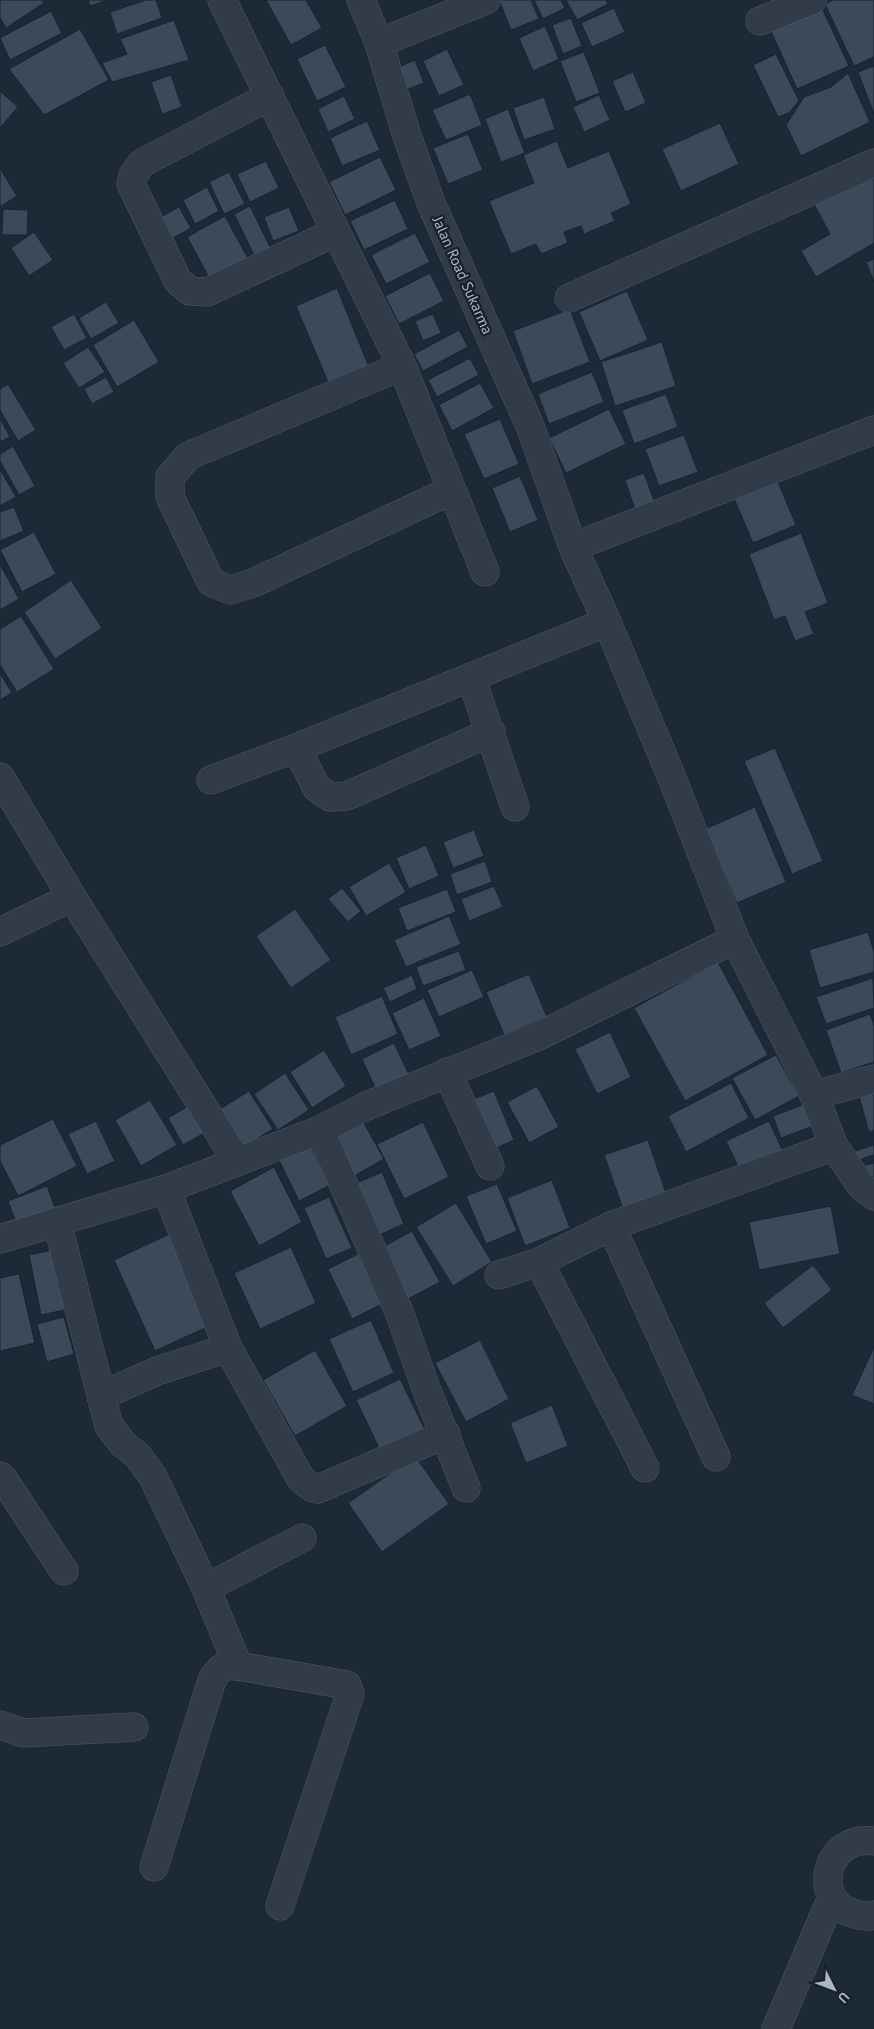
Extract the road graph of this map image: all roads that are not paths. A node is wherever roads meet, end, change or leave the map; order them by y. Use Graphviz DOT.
graph roads {
  1 [pos="222,0"];
  2 [pos="361,0"];
  3 [pos="486,0"];
  4 [pos="812,0"];
  5 [pos="760,21"];
  6 [pos="379,43"];
  7 [pos="270,96"];
  8 [pos="874,163"];
  9 [pos="336,232"];
  10 [pos="569,298"];
  11 [pos="402,366"];
  12 [pos="874,430"];
  13 [pos="452,490"];
  14 [pos="573,547"];
  15 [pos="485,572"];
  16 [pos="607,622"];
  17 [pos="471,677"];
  18 [pos="490,732"];
  19 [pos="296,748"];
  20 [pos="0,777"];
  21 [pos="211,780"];
  22 [pos="516,807"];
  23 [pos="72,897"];
  24 [pos="0,932"];
  25 [pos="735,939"];
  26 [pos="447,1072"];
  27 [pos="874,1079"];
  28 [pos="814,1096"];
  29 [pos="320,1130"];
  30 [pos="834,1146"];
  31 [pos="237,1161"];
  32 [pos="490,1166"];
  33 [pos="166,1189"];
  34 [pos="874,1196"];
  35 [pos="57,1222"];
  36 [pos="612,1226"];
  37 [pos="0,1239"];
  38 [pos="539,1262"];
  39 [pos="499,1274"];
  40 [pos="228,1348"];
  41 [pos="100,1396"];
  42 [pos="446,1434"];
  43 [pos="716,1457"];
  44 [pos="645,1468"];
  45 [pos="0,1476"];
  46 [pos="466,1488"];
  47 [pos="302,1538"];
  48 [pos="64,1571"];
  49 [pos="206,1588"];
  50 [pos="238,1666"];
  51 [pos="0,1726"];
  52 [pos="134,1727"];
  53 [pos="874,1842"];
  54 [pos="154,1867"];
  55 [pos="832,1897"];
  56 [pos="280,1906"];
  57 [pos="874,1915"];
  58 [pos="776,2029"];
  1 -- 7 [label="street"];
  2 -- 6 [label="street, Jalan Road Sukarma"];
  3 -- 6 [label="street"];
  4 -- 5 [label="street"];
  6 -- 14 [label="street, Jalan Road Sukarma"];
  7 -- 9 [label="street"];
  7 -- 9 [label="street"];
  8 -- 10 [label="street"];
  9 -- 11 [label="street"];
  11 -- 13 [label="street"];
  11 -- 13 [label="street"];
  12 -- 14 [label="street"];
  13 -- 15 [label="street"];
  14 -- 16 [label="street, Jalan Road Sukarma"];
  16 -- 17 [label="street"];
  16 -- 25 [label="street, Jalan Road Sukarma"];
  17 -- 18 [label="street"];
  17 -- 19 [label="street"];
  18 -- 19 [label="street"];
  18 -- 22 [label="street"];
  19 -- 21 [label="street"];
  20 -- 23 [label="street"];
  23 -- 24 [label="street"];
  23 -- 31 [label="street"];
  25 -- 26 [label="street"];
  25 -- 28 [label="street, Jalan Road Sukarma"];
  26 -- 29 [label="street"];
  26 -- 32 [label="street"];
  27 -- 28 [label="street"];
  28 -- 30 [label="street, Jalan Road Sukarma"];
  29 -- 31 [label="street"];
  29 -- 42 [label="street"];
  30 -- 34 [label="street, Jalan Road Sukarma"];
  30 -- 36 [label="street"];
  31 -- 33 [label="street"];
  33 -- 35 [label="street"];
  33 -- 40 [label="street"];
  35 -- 37 [label="street"];
  35 -- 41 [label="street"];
  36 -- 38 [label="street"];
  36 -- 43 [label="street"];
  38 -- 39 [label="street"];
  38 -- 44 [label="street"];
  40 -- 41 [label="street"];
  40 -- 42 [label="street"];
  41 -- 49 [label="street"];
  42 -- 46 [label="street"];
  45 -- 48 [label="street"];
  47 -- 49 [label="street"];
  49 -- 50 [label="street"];
  50 -- 54 [label="street"];
  50 -- 56 [label="street"];
  51 -- 52 [label="street"];
  53 -- 55 [label="street"];
  55 -- 57 [label="street"];
  55 -- 58 [label="street"];
}
